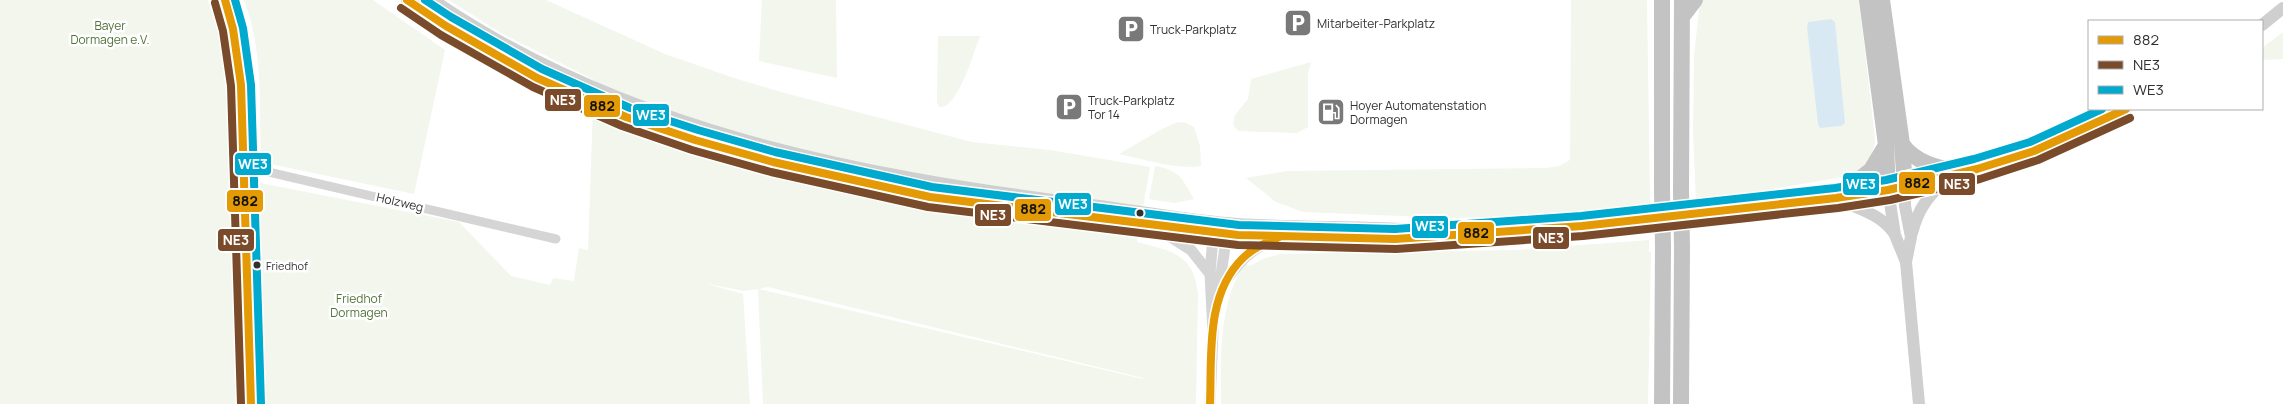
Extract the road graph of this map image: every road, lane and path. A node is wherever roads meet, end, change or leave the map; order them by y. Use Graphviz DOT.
graph roads {
  1 [pos="226,0"];
  2 [pos="407,0"];
  3 [pos="433,0"];
  4 [pos="1662,0"];
  5 [pos="1682,0"];
  6 [pos="1696,0"];
  7 [pos="1867,0"];
  8 [pos="1882,0"];
  9 [pos="2283,8"];
  10 [pos="1682,17"];
  11 [pos="2263,24"];
  12 [pos="2124,110"];
  13 [pos="1894,145"];
  14 [pos="243,166"];
  15 [pos="1956,175"];
  16 [pos="1905,186"];
  17 [pos="1888,190"];
  18 [pos="1836,198"];
  19 [pos="1152,225"];
  20 [pos="1214,227"];
  21 [pos="1228,228"];
  22 [pos="1463,233"];
  23 [pos="1895,234"];
  24 [pos="1280,237"];
  25 [pos="1911,237"];
  26 [pos="556,239"];
  27 [pos="1906,262"];
  28 [pos="1210,274"];
  29 [pos="1220,290"];
  30 [pos="1213,330"];
  31 [pos="250,404"];
  32 [pos="1210,404"];
  33 [pos="1662,404"];
  34 [pos="1681,404"];
  35 [pos="1919,404"];
  1 -- 14 [label="street"];
  2 -- 19 [label="main road"];
  3 -- 20 [label="main road"];
  4 -- 33 [label="highway, bridge"];
  5 -- 10 [label="highway"];
  6 -- 10 [label="highway"];
  7 -- 13 [label="highway"];
  8 -- 13 [label="highway"];
  9 -- 11 [label="main road"];
  10 -- 34 [label="highway, bridge"];
  12 -- 15 [label="main road"];
  13 -- 15 [label="highway"];
  13 -- 16 [label="highway"];
  13 -- 17 [label="highway"];
  13 -- 18 [label="highway"];
  14 -- 26 [label="street, Holzweg"];
  14 -- 31 [label="street"];
  15 -- 16 [label="main road"];
  15 -- 25 [label="main road"];
  16 -- 17 [label="main road"];
  16 -- 25 [label="main road"];
  17 -- 18 [label="main road"];
  17 -- 23 [label="main road"];
  18 -- 22 [label="main road"];
  18 -- 23 [label="main road"];
  19 -- 20 [label="main road"];
  19 -- 28 [label="street"];
  20 -- 21 [label="main road"];
  20 -- 28 [label="street"];
  21 -- 22 [label="main road"];
  21 -- 24 [label="main road"];
  21 -- 29 [label="street"];
  22 -- 24 [label="main road"];
  23 -- 27 [label="main road"];
  24 -- 29 [label="street"];
  25 -- 27 [label="main road"];
  27 -- 35 [label="main road"];
  28 -- 30 [label="street"];
  29 -- 30 [label="street"];
  30 -- 32 [label="street"];
}
